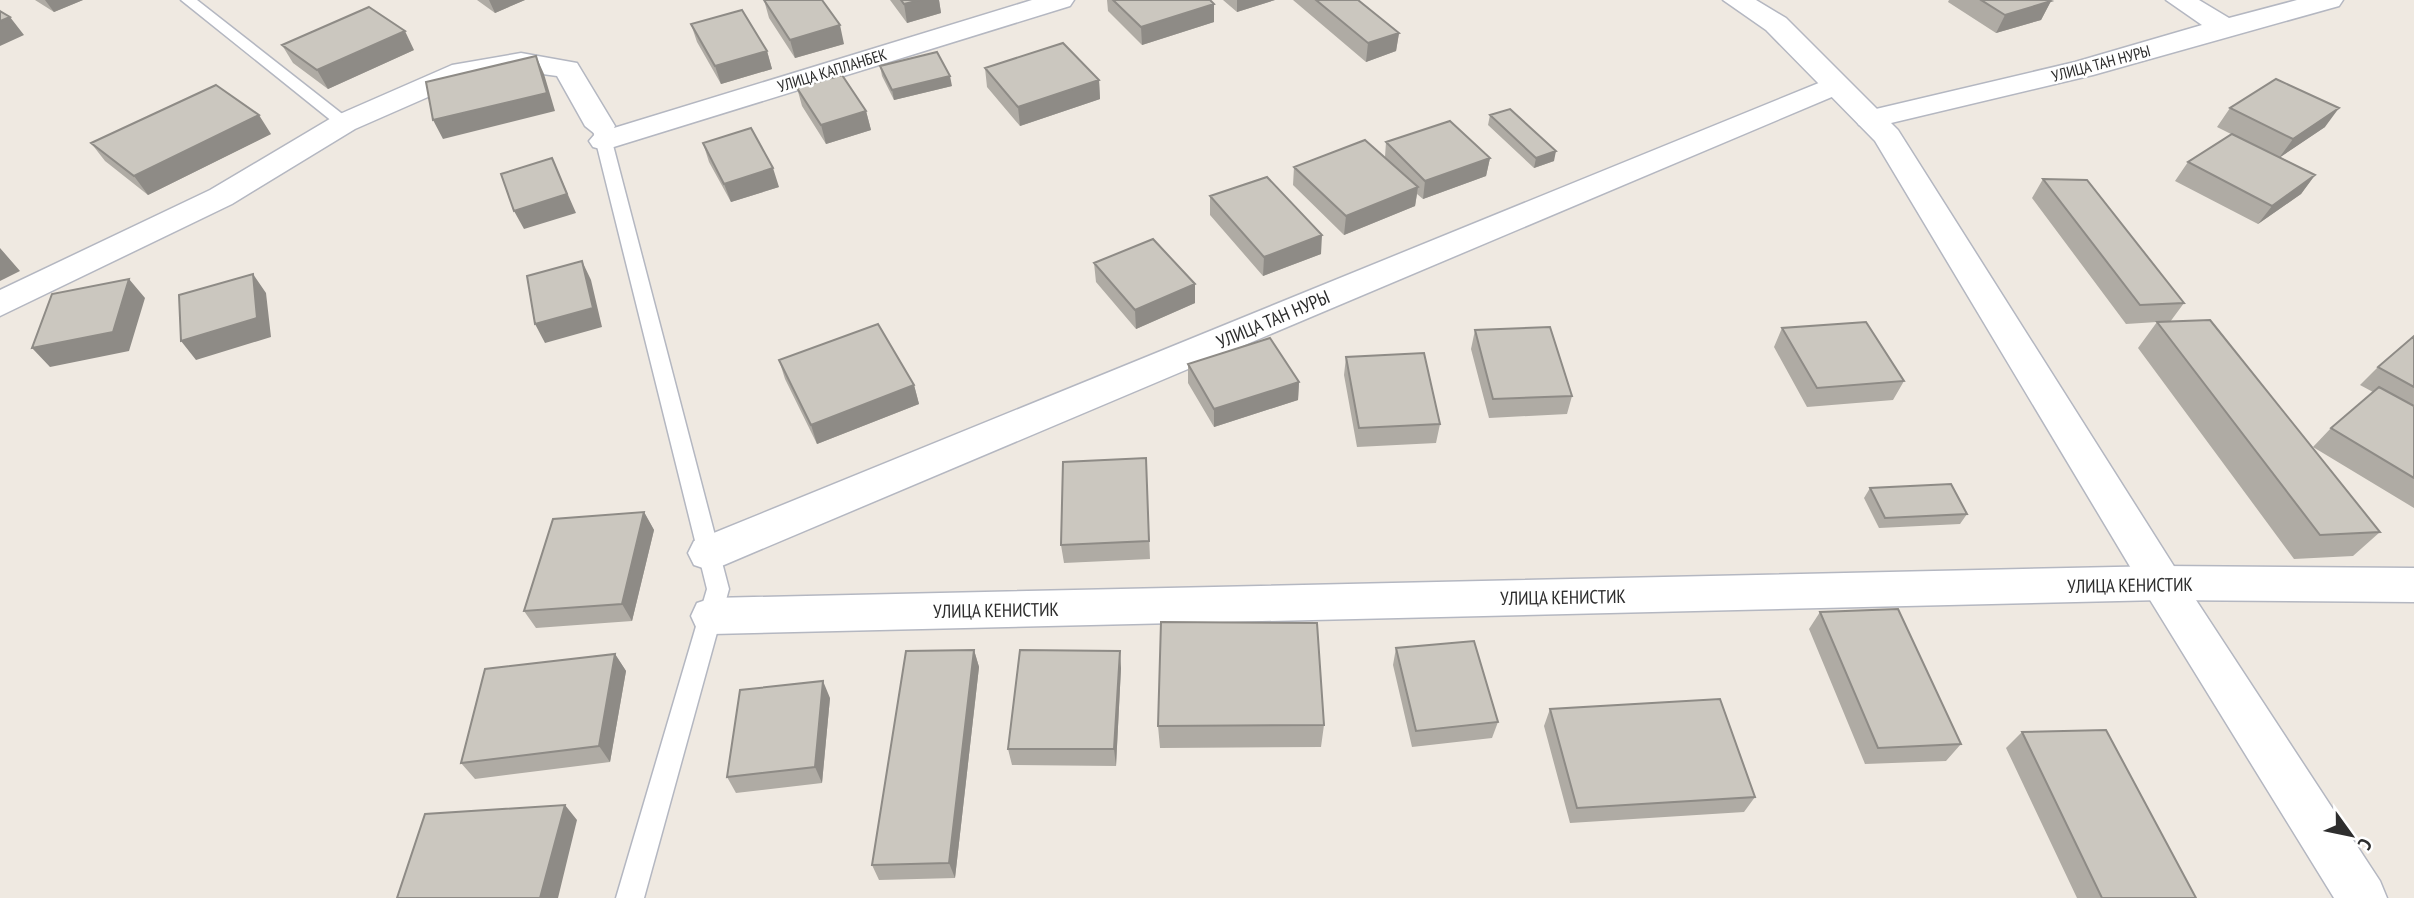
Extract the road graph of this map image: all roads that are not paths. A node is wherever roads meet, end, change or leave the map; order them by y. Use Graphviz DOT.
graph roads {
  1 [pos="188,0"];
  2 [pos="1060,0"];
  3 [pos="1737,0"];
  4 [pos="2180,0"];
  5 [pos="2329,0"];
  6 [pos="2225,27"];
  7 [pos="1836,85"];
  8 [pos="1870,119"];
  9 [pos="344,124"];
  10 [pos="602,133"];
  11 [pos="0,304"];
  12 [pos="709,553"];
  13 [pos="2162,583"];
  14 [pos="2414,585"];
  15 [pos="712,616"];
  16 [pos="630,898"];
  17 [pos="2362,898"];
  1 -- 9 [label="lane"];
  2 -- 10 [label="street, УЛИЦА КАПЛАНБЕК"];
  3 -- 7 [label="street"];
  4 -- 6 [label="street"];
  5 -- 6 [label="street, УЛИЦА ТАН НУРЫ"];
  6 -- 8 [label="street, УЛИЦА ТАН НУРЫ"];
  7 -- 8 [label="street"];
  7 -- 12 [label="street, УЛИЦА ТАН НУРЫ"];
  8 -- 13 [label="street"];
  9 -- 10 [label="street"];
  9 -- 11 [label="street"];
  10 -- 12 [label="lane"];
  12 -- 15 [label="lane"];
  13 -- 14 [label="street, УЛИЦА КЕНИСТИК"];
  13 -- 15 [label="street, УЛИЦА КЕНИСТИК"];
  13 -- 17 [label="street"];
  15 -- 16 [label="lane"];
}
